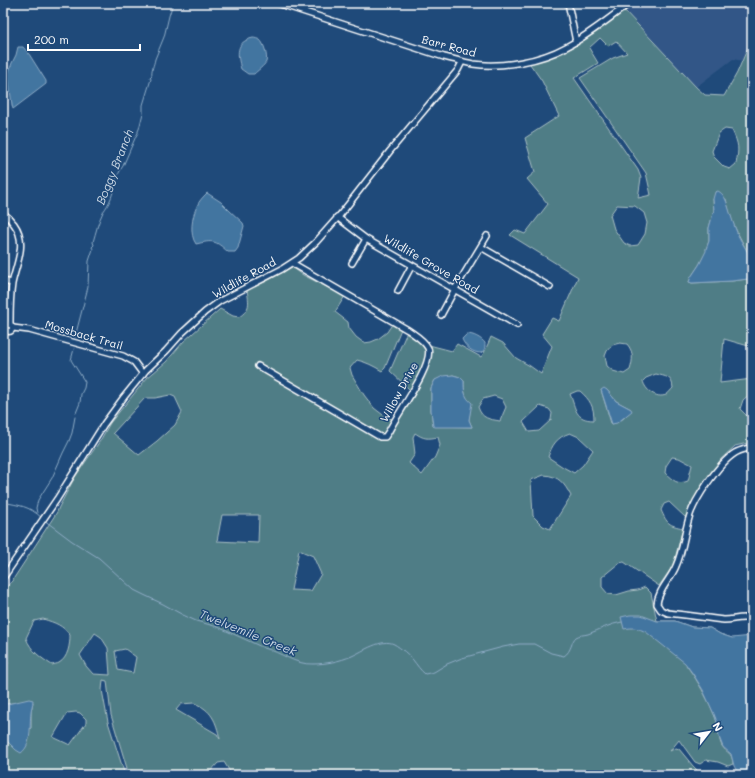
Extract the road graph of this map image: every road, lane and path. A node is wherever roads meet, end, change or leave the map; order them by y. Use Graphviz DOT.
graph roads {
  1 [pos="277,3"];
  2 [pos="568,3"];
  3 [pos="630,3"];
  4 [pos="576,42"];
  5 [pos="462,62"];
  6 [pos="3,213"];
  7 [pos="337,217"];
  8 [pos="487,236"];
  9 [pos="366,239"];
  10 [pos="481,247"];
  11 [pos="292,263"];
  12 [pos="352,264"];
  13 [pos="412,265"];
  14 [pos="3,281"];
  15 [pos="12,284"];
  16 [pos="550,287"];
  17 [pos="455,289"];
  18 [pos="398,291"];
  19 [pos="441,314"];
  20 [pos="517,325"];
  21 [pos="8,327"];
  22 [pos="258,366"];
  23 [pos="143,374"];
  24 [pos="752,447"];
  25 [pos="3,578"];
  26 [pos="752,619"];
  1 -- 5 [label="street, Barr Road"];
  2 -- 4 [label="street"];
  3 -- 4 [label="street, Barr Road"];
  4 -- 5 [label="street, Barr Road"];
  5 -- 7 [label="street, Wildlife Road"];
  6 -- 15 [label="street"];
  7 -- 9 [label="street, Wildlife Grove Road"];
  7 -- 11 [label="street, Wildlife Road"];
  8 -- 10 [label="street"];
  9 -- 12 [label="street"];
  9 -- 13 [label="street, Wildlife Grove Road"];
  10 -- 16 [label="street"];
  10 -- 17 [label="street"];
  11 -- 22 [label="street, Willow Drive"];
  11 -- 23 [label="street, Wildlife Road"];
  13 -- 17 [label="street, Wildlife Grove Road"];
  13 -- 18 [label="street"];
  14 -- 15 [label="street"];
  15 -- 21 [label="street"];
  17 -- 19 [label="street"];
  17 -- 20 [label="street, Wildlife Grove Road"];
  21 -- 23 [label="street, Mossback Trail"];
  23 -- 25 [label="street, Wildlife Road"];
  24 -- 26 [label="street"];
}
